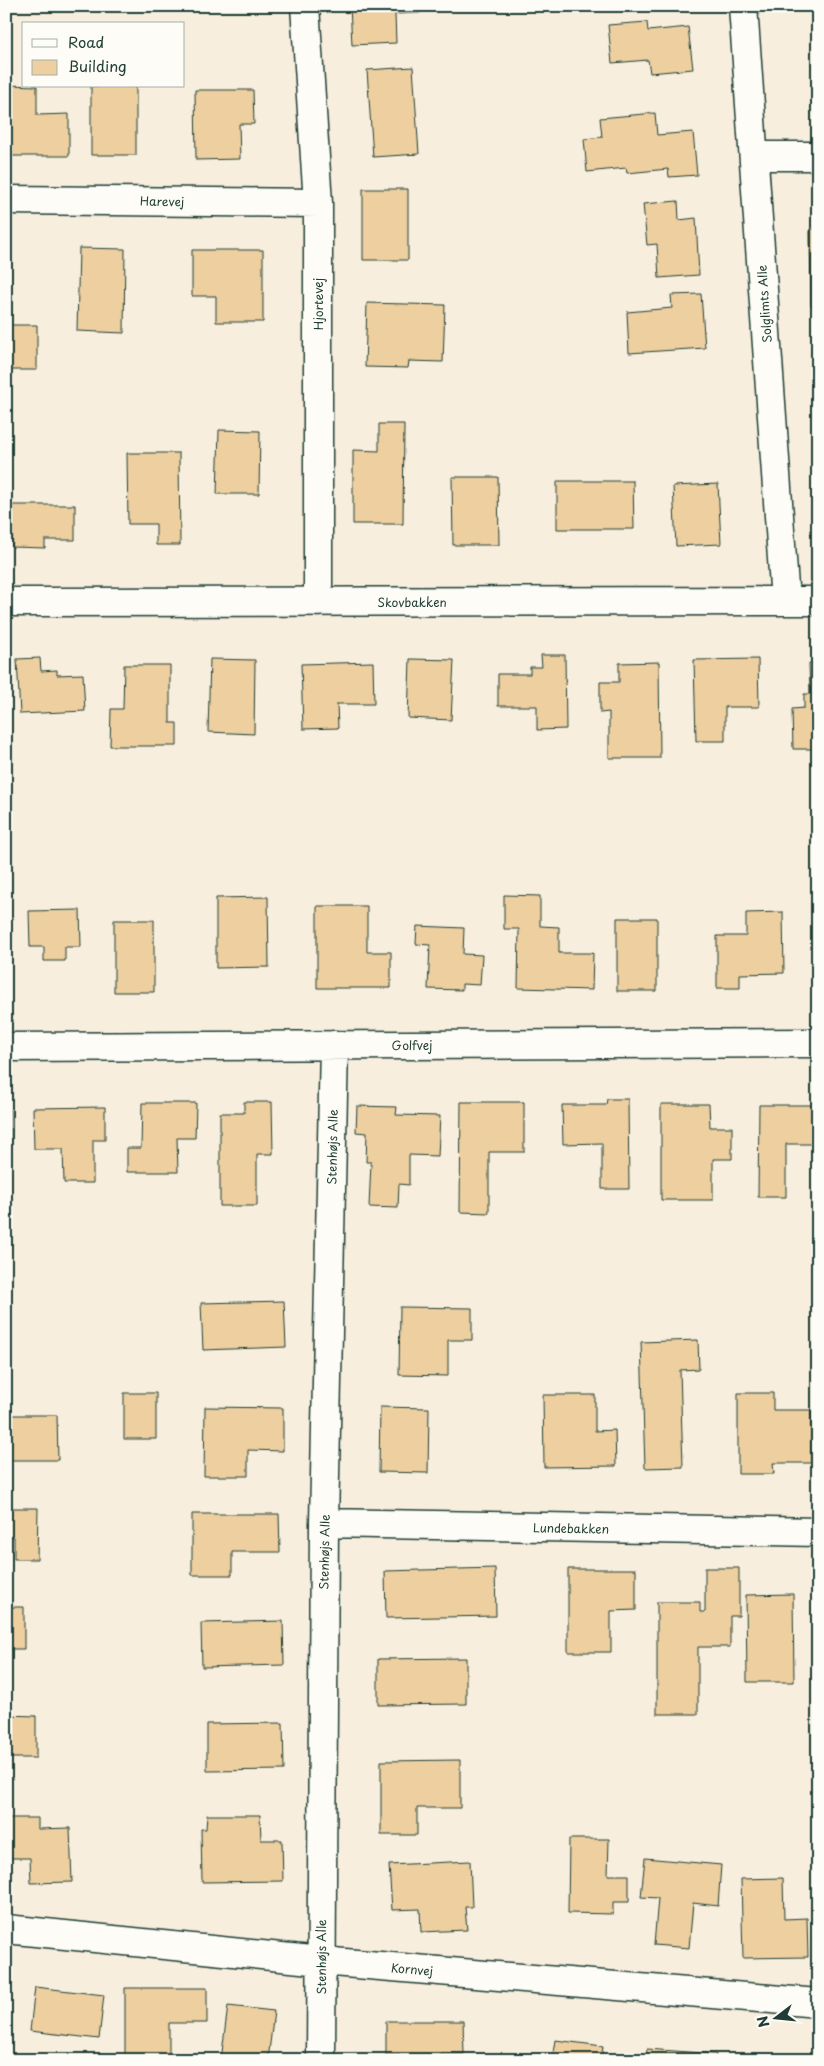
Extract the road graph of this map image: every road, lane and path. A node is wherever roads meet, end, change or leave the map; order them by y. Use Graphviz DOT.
graph roads {
  1 [pos="304,6"];
  2 [pos="743,6"];
  3 [pos="754,156"];
  4 [pos="818,156"];
  5 [pos="6,200"];
  6 [pos="318,203"];
  7 [pos="818,601"];
  8 [pos="6,602"];
  9 [pos="318,602"];
  10 [pos="785,602"];
  11 [pos="818,1043"];
  12 [pos="334,1045"];
  13 [pos="6,1047"];
  14 [pos="324,1523"];
  15 [pos="818,1532"];
  16 [pos="6,1929"];
  17 [pos="321,1961"];
  18 [pos="818,2004"];
  19 [pos="320,2060"];
  1 -- 6 [label="street, Hjortevej"];
  2 -- 3 [label="street, Solglimts Alle"];
  3 -- 4 [label="street"];
  3 -- 10 [label="street, Solglimts Alle"];
  5 -- 6 [label="street, Harevej"];
  6 -- 9 [label="street, Hjortevej"];
  7 -- 10 [label="street, Skovbakken"];
  8 -- 9 [label="street, Skovbakken"];
  9 -- 10 [label="street, Skovbakken"];
  11 -- 12 [label="street, Golfvej"];
  12 -- 13 [label="street, Golfvej"];
  12 -- 14 [label="street, Stenhøjs Alle"];
  14 -- 15 [label="street, Lundebakken"];
  14 -- 17 [label="street, Stenhøjs Alle"];
  16 -- 17 [label="street, Kornvej"];
  17 -- 18 [label="street, Kornvej"];
  17 -- 19 [label="street, Stenhøjs Alle"];
}
